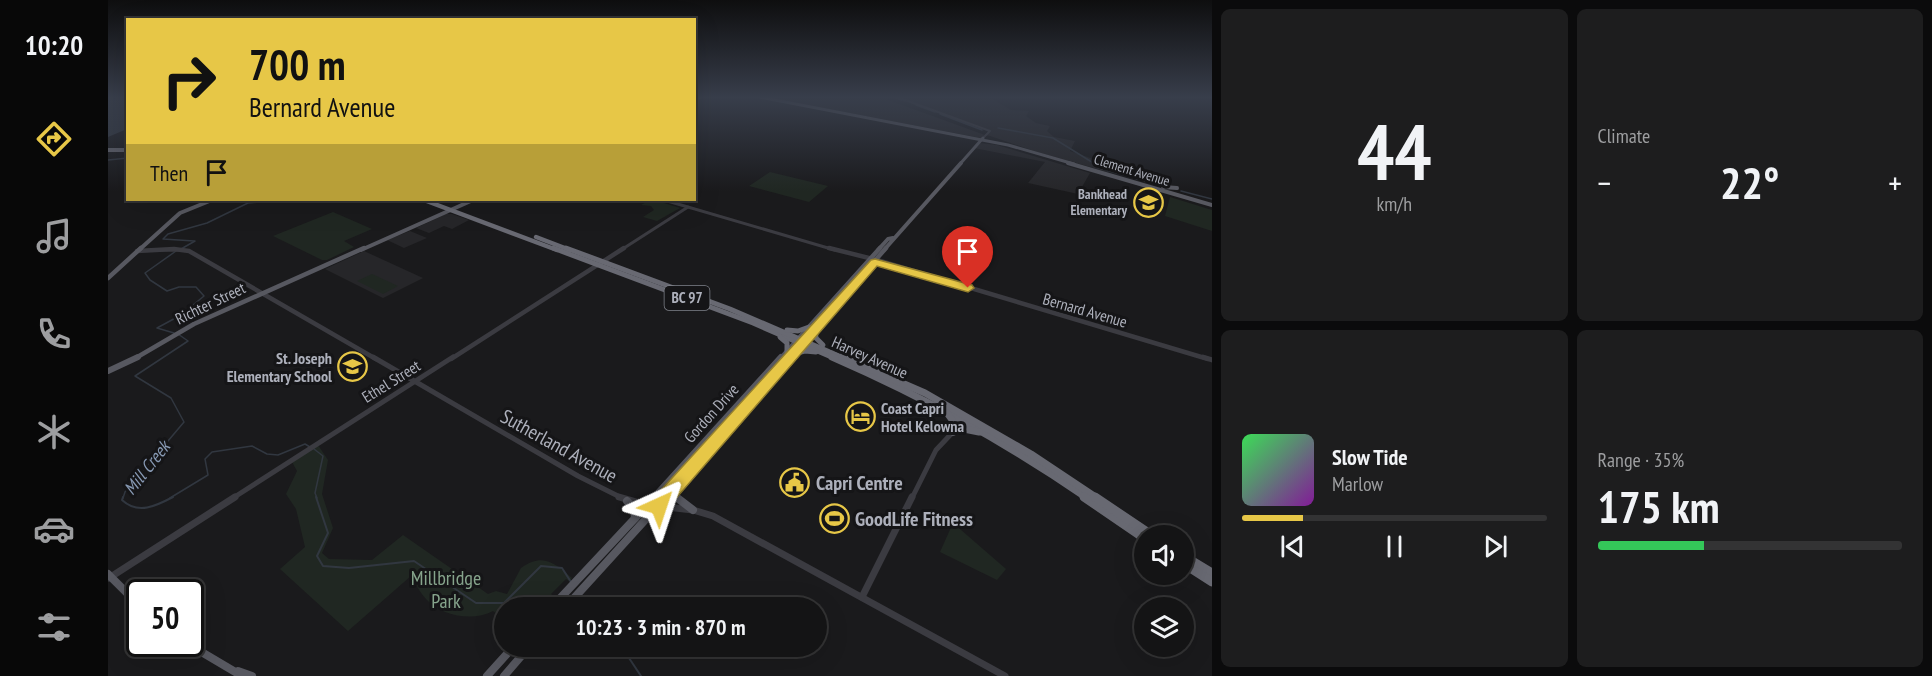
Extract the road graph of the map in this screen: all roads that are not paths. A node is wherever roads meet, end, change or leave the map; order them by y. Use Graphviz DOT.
graph roads {
  1 [pos="926,129"];
  2 [pos="930,129"];
  3 [pos="932,129"];
  4 [pos="983,129"];
  5 [pos="940,130"];
  6 [pos="967,136"];
  7 [pos="983,139"];
  8 [pos="992,142"];
  9 [pos="978,145"];
  10 [pos="126,149"];
  11 [pos="108,150"];
  12 [pos="1084,166"];
  13 [pos="1173,191"];
  14 [pos="210,201"];
  15 [pos="427,201"];
  16 [pos="436,201"];
  17 [pos="464,201"];
  18 [pos="470,201"];
  19 [pos="667,201"];
  20 [pos="1212,204"];
  21 [pos="688,207"];
  22 [pos="451,208"];
  23 [pos="138,251"];
  24 [pos="873,260"];
  25 [pos="600,263"];
  26 [pos="108,278"];
  27 [pos="261,294"];
  28 [pos="812,328"];
  29 [pos="778,331"];
  30 [pos="801,340"];
  31 [pos="829,352"];
  32 [pos="790,353"];
  33 [pos="1212,360"];
  34 [pos="108,371"];
  35 [pos="414,382"];
  36 [pos="944,410"];
  37 [pos="966,421"];
  38 [pos="981,423"];
  39 [pos="953,432"];
  40 [pos="988,434"];
  41 [pos="678,485"];
  42 [pos="627,501"];
  43 [pos="648,505"];
  44 [pos="659,506"];
  45 [pos="693,510"];
  46 [pos="635,519"];
  47 [pos="1137,525"];
  48 [pos="1134,531"];
  49 [pos="1194,561"];
  50 [pos="1194,570"];
  51 [pos="1212,573"];
  52 [pos="109,576"];
  53 [pos="1212,582"];
  54 [pos="584,587"];
  55 [pos="569,589"];
  56 [pos="126,592"];
  57 [pos="577,595"];
  58 [pos="561,597"];
  59 [pos="862,597"];
  60 [pos="204,653"];
  61 [pos="504,657"];
  62 [pos="520,657"];
  63 [pos="226,666"];
  64 [pos="242,676"];
  65 [pos="252,676"];
  66 [pos="487,676"];
  67 [pos="504,676"];
  68 [pos="1005,676"];
  1 -- 6 [label="main road, Clement Avenue"];
  2 -- 5 [label="main road, Clement Avenue"];
  3 -- 5 [label="main road, Clement Avenue"];
  4 -- 7 [label="street, Gordon Drive"];
  5 -- 7 [label="main road, Clement Avenue"];
  6 -- 7 [label="main road, Clement Avenue"];
  6 -- 9 [label="main road"];
  7 -- 8 [label="main road, Clement Avenue"];
  7 -- 9 [label="main road, Gordon Drive"];
  7 -- 13 [label="main road, Clement Avenue"];
  8 -- 9 [label="main road"];
  8 -- 12 [label="main road, Clement Avenue"];
  9 -- 24 [label="main road, Gordon Drive"];
  10 -- 11 [label="highway"];
  12 -- 13 [label="main road"];
  12 -- 20 [label="main road, Clement Avenue"];
  13 -- 20 [label="main road, Clement Avenue"];
  14 -- 23 [label="main road"];
  15 -- 22 [label="highway, Harvey Avenue / BC 97"];
  16 -- 22 [label="highway, Harvey Avenue / BC 97"];
  17 -- 22 [label="main road, Richter Street"];
  18 -- 22 [label="main road, Richter Street"];
  19 -- 21 [label="street, Bernard Avenue"];
  21 -- 24 [label="street, Bernard Avenue"];
  21 -- 25 [label="street, Ethel Street"];
  22 -- 25 [label="highway, Harvey Avenue / BC 97"];
  22 -- 27 [label="main road, Richter Street"];
  23 -- 26 [label="main road"];
  23 -- 27 [label="street, Sutherland Avenue"];
  24 -- 28 [label="main road, Gordon Drive"];
  24 -- 33 [label="street, Bernard Avenue"];
  25 -- 29 [label="highway, Harvey Avenue / BC 97"];
  25 -- 35 [label="street, Ethel Street"];
  27 -- 34 [label="main road, Richter Street"];
  27 -- 35 [label="street, Sutherland Avenue"];
  28 -- 29 [label="highway"];
  28 -- 30 [label="main road, Gordon Drive"];
  28 -- 31 [label="highway"];
  29 -- 30 [label="highway, Harvey Avenue / BC 97"];
  29 -- 32 [label="highway"];
  30 -- 31 [label="highway, Harvey Avenue / BC 97"];
  30 -- 32 [label="main road, Gordon Drive"];
  31 -- 32 [label="highway"];
  31 -- 36 [label="highway, Harvey Avenue / BC 97"];
  31 -- 38 [label="highway, Harvey Avenue / BC 97"];
  32 -- 41 [label="main road, Gordon Drive"];
  32 -- 43 [label="main road, Gordon Drive"];
  35 -- 42 [label="street, Sutherland Avenue"];
  35 -- 52 [label="street, Ethel Street"];
  36 -- 37 [label="highway, Harvey Avenue / BC 97"];
  36 -- 39 [label="highway"];
  37 -- 38 [label="highway"];
  37 -- 39 [label="highway"];
  37 -- 40 [label="highway, Harvey Avenue / BC 97"];
  38 -- 47 [label="highway, Harvey Avenue / BC 97"];
  39 -- 40 [label="highway"];
  39 -- 59 [label="street"];
  40 -- 48 [label="highway, Harvey Avenue / BC 97"];
  41 -- 44 [label="main road, Gordon Drive"];
  41 -- 45 [label="main road"];
  42 -- 43 [label="street, Sutherland Avenue"];
  42 -- 46 [label="main road"];
  43 -- 44 [label="street, Sutherland Avenue"];
  43 -- 46 [label="main road, Gordon Drive"];
  44 -- 45 [label="street, Sutherland Avenue"];
  44 -- 54 [label="main road, Gordon Drive"];
  45 -- 59 [label="street, Sutherland Avenue"];
  46 -- 55 [label="main road, Gordon Drive"];
  49 -- 51 [label="highway"];
  50 -- 53 [label="highway"];
  52 -- 56 [label="main road"];
  54 -- 57 [label="main road, Gordon Drive"];
  55 -- 58 [label="main road, Gordon Drive"];
  59 -- 68 [label="street, Sutherland Avenue"];
  60 -- 63 [label="main road"];
  61 -- 66 [label="main road"];
  62 -- 67 [label="main road"];
  63 -- 64 [label="main road"];
  63 -- 65 [label="main road"];
}
